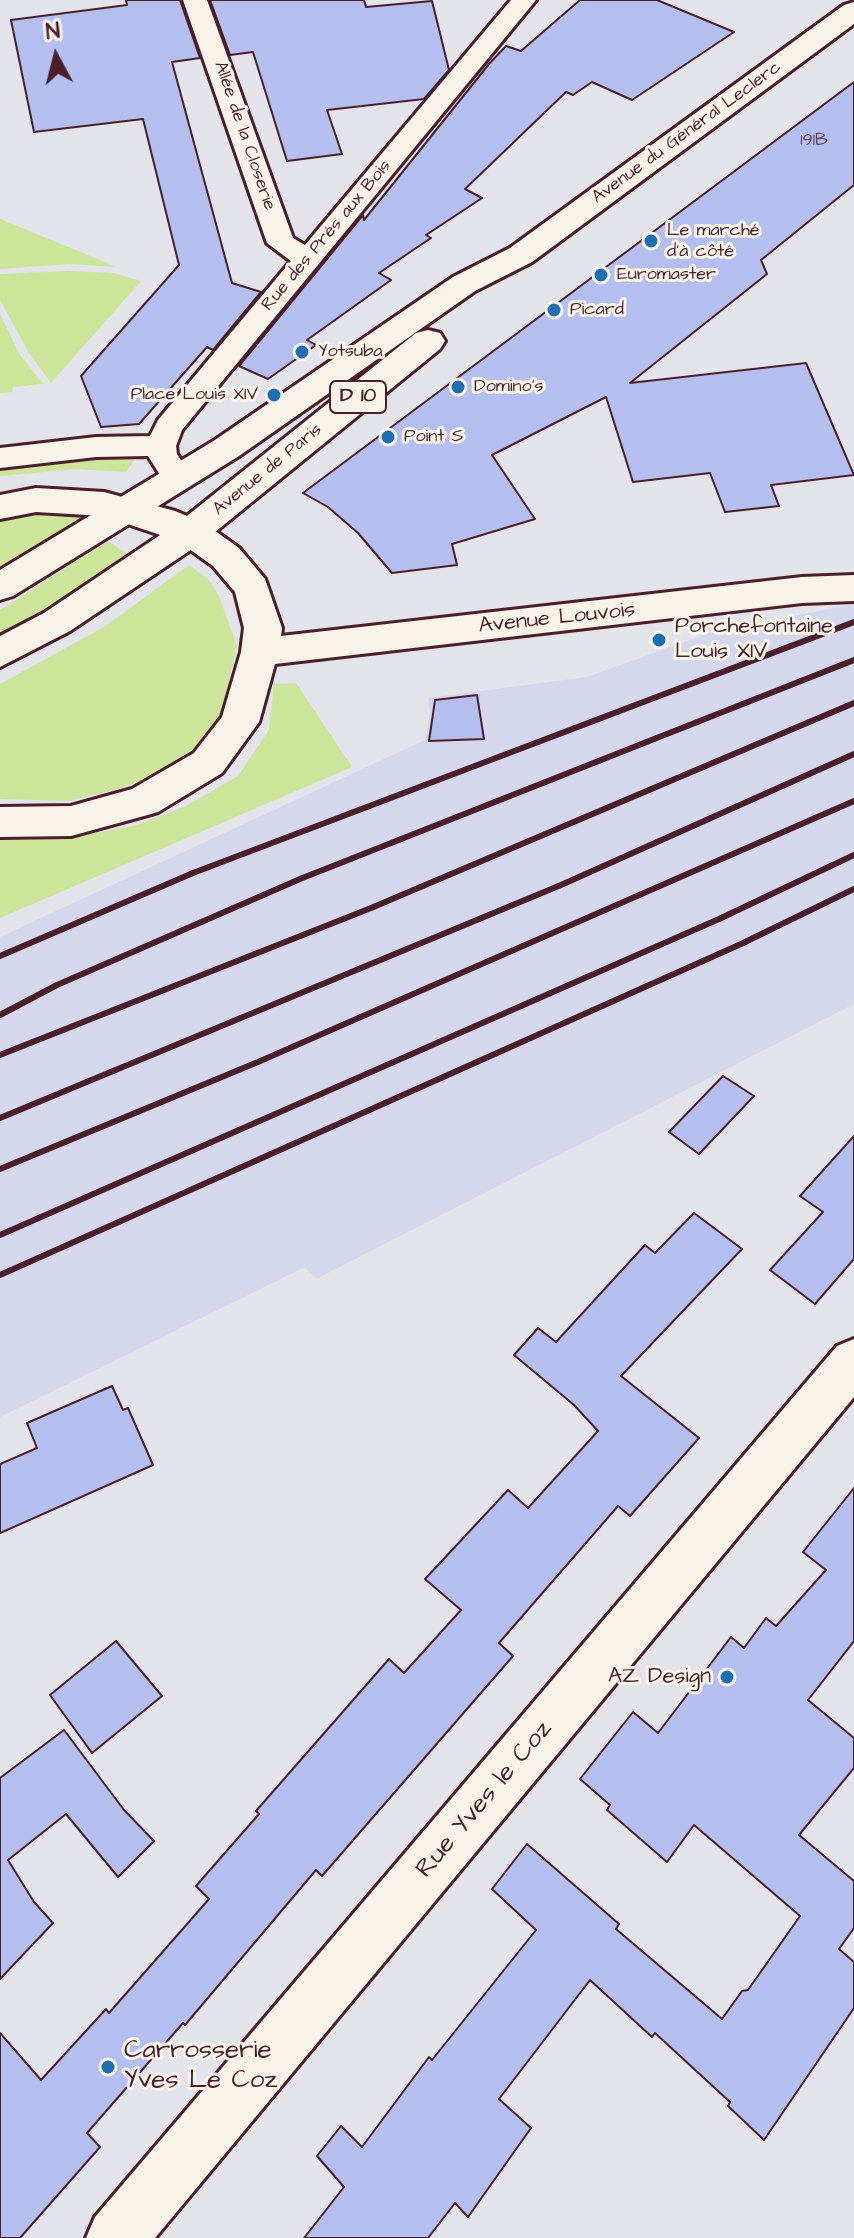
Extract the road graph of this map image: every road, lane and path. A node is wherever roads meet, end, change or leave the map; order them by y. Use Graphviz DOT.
graph roads {
  1 [pos="195,0"];
  2 [pos="524,0"];
  3 [pos="854,11"];
  4 [pos="521,255"];
  5 [pos="308,259"];
  6 [pos="161,446"];
  7 [pos="0,458"];
  8 [pos="178,479"];
  9 [pos="0,507"];
  10 [pos="129,511"];
  11 [pos="191,532"];
  12 [pos="0,587"];
  13 [pos="854,588"];
  14 [pos="260,652"];
  15 [pos="0,653"];
  16 [pos="0,822"];
  17 [pos="854,1361"];
  18 [pos="116,2238"];
  1 -- 5 [label="street, Allée de la Closerie"];
  2 -- 5 [label="street, Rue des Prés aux Bois"];
  3 -- 4 [label="main road, Avenue du Général Leclerc / D 10"];
  4 -- 8 [label="main road, Avenue de Paris / D 10"];
  4 -- 11 [label="main road, Avenue de Paris / D 10"];
  5 -- 6 [label="street, Rue des Prés aux Bois"];
  6 -- 7 [label="street"];
  6 -- 8 [label="street"];
  8 -- 10 [label="main road, Avenue de Paris / D 10"];
  9 -- 10 [label="main road"];
  10 -- 11 [label="main road"];
  10 -- 12 [label="main road, Avenue de Paris / D 10"];
  11 -- 14 [label="main road"];
  11 -- 15 [label="main road, Avenue de Paris / D 10"];
  13 -- 14 [label="main road, Avenue Louvois"];
  14 -- 16 [label="main road"];
  17 -- 18 [label="main road, Rue Yves le Coz"];
}
